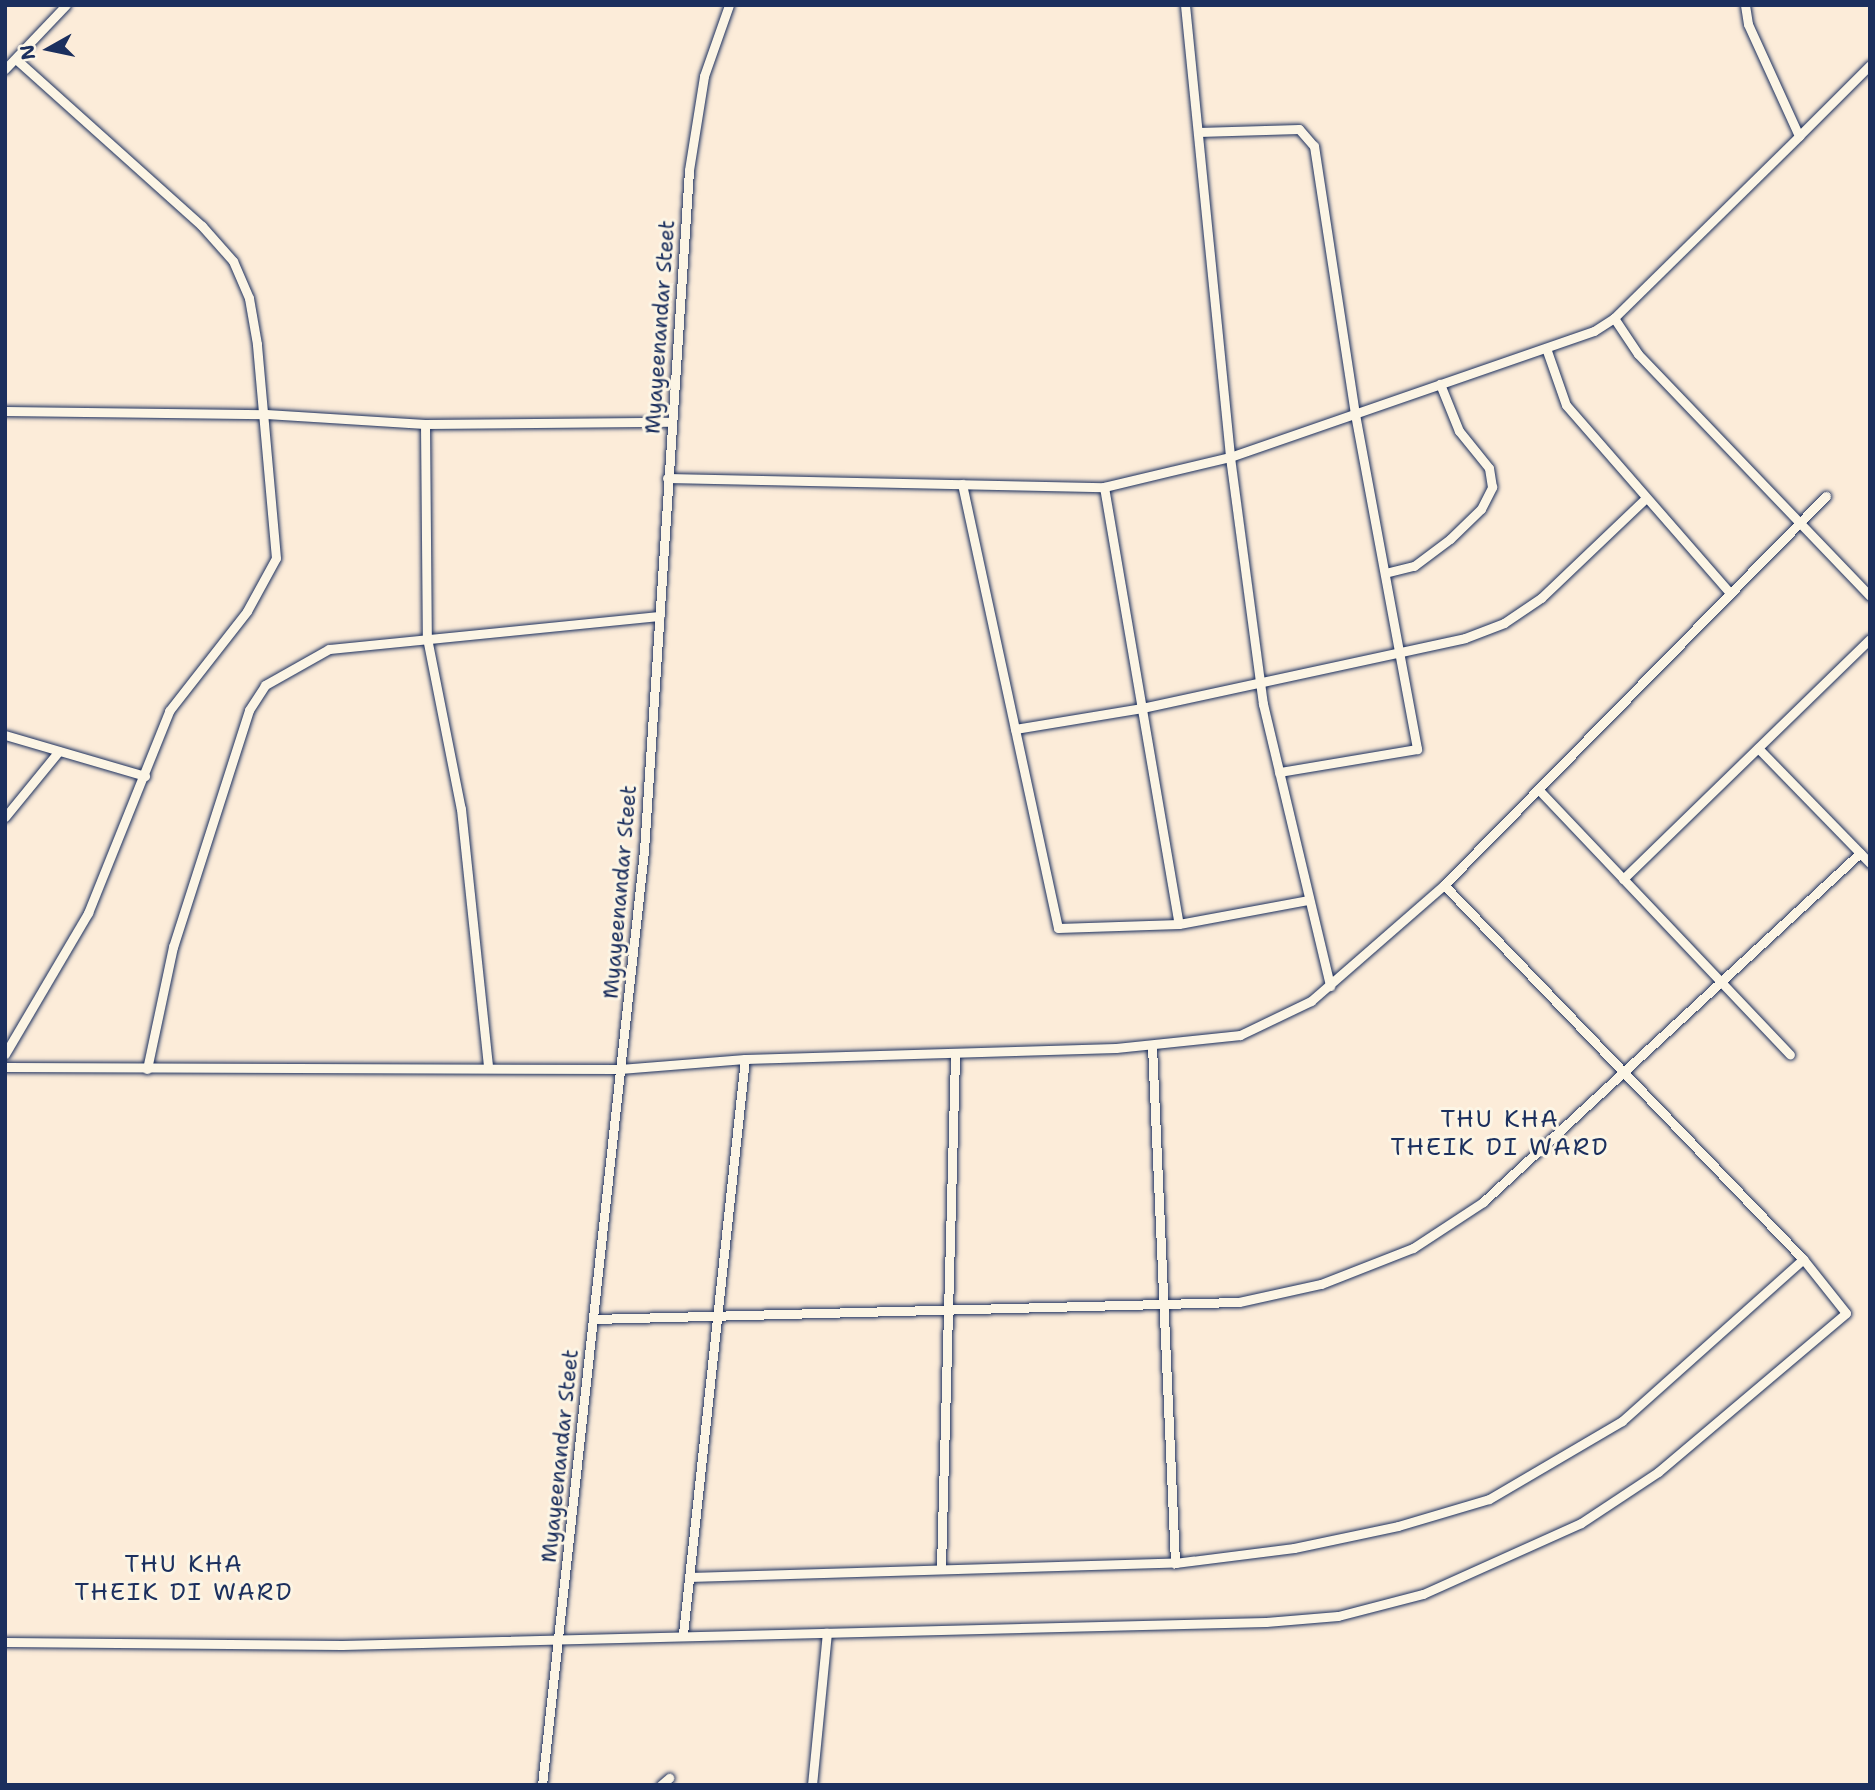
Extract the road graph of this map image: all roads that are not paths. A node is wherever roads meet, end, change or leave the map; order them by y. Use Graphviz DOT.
graph roads {
  1 [pos="66,5"];
  2 [pos="729,5"];
  3 [pos="1185,5"];
  4 [pos="1745,5"];
  5 [pos="16,59"];
  6 [pos="1870,65"];
  7 [pos="5,69"];
  8 [pos="1198,132"];
  9 [pos="1799,136"];
  10 [pos="1614,318"];
  11 [pos="1546,348"];
  12 [pos="1440,384"];
  13 [pos="5,411"];
  14 [pos="266,414"];
  15 [pos="1355,414"];
  16 [pos="671,422"];
  17 [pos="425,424"];
  18 [pos="1230,457"];
  19 [pos="667,478"];
  20 [pos="962,484"];
  21 [pos="1104,487"];
  22 [pos="1826,496"];
  23 [pos="1644,500"];
  24 [pos="1799,524"];
  25 [pos="1385,573"];
  26 [pos="1730,593"];
  27 [pos="1870,596"];
  28 [pos="659,616"];
  29 [pos="427,638"];
  30 [pos="1870,639"];
  31 [pos="1399,653"];
  32 [pos="1259,681"];
  33 [pos="1142,708"];
  34 [pos="1015,729"];
  35 [pos="5,735"];
  36 [pos="1758,748"];
  37 [pos="59,751"];
  38 [pos="1279,772"];
  39 [pos="145,776"];
  40 [pos="1538,789"];
  41 [pos="5,817"];
  42 [pos="1860,853"];
  43 [pos="1870,863"];
  44 [pos="1623,879"];
  45 [pos="1444,885"];
  46 [pos="1310,900"];
  47 [pos="1179,924"];
  48 [pos="1722,983"];
  49 [pos="1330,986"];
  50 [pos="1152,1046"];
  51 [pos="5,1054"];
  52 [pos="955,1055"];
  53 [pos="1790,1055"];
  54 [pos="745,1059"];
  55 [pos="5,1067"];
  56 [pos="488,1067"];
  57 [pos="147,1069"];
  58 [pos="620,1069"];
  59 [pos="1626,1074"];
  60 [pos="1803,1259"];
  61 [pos="1163,1306"];
  62 [pos="948,1310"];
  63 [pos="716,1317"];
  64 [pos="593,1319"];
  65 [pos="1175,1563"];
  66 [pos="941,1567"];
  67 [pos="689,1577"];
  68 [pos="827,1633"];
  69 [pos="683,1634"];
  70 [pos="557,1639"];
  71 [pos="5,1642"];
  72 [pos="541,1785"];
  73 [pos="812,1785"];
  1 -- 5 [label="street"];
  2 -- 16 [label="street, Myayeenandar Steet"];
  3 -- 8 [label="street"];
  4 -- 9 [label="street"];
  5 -- 7 [label="street"];
  5 -- 14 [label="street"];
  6 -- 9 [label="street"];
  8 -- 15 [label="street"];
  8 -- 18 [label="street"];
  9 -- 10 [label="street"];
  10 -- 11 [label="street"];
  10 -- 24 [label="street"];
  11 -- 12 [label="street"];
  11 -- 23 [label="street"];
  12 -- 15 [label="street"];
  12 -- 25 [label="street"];
  13 -- 14 [label="street"];
  14 -- 17 [label="street"];
  14 -- 39 [label="street"];
  15 -- 18 [label="street"];
  15 -- 25 [label="street"];
  16 -- 17 [label="street"];
  16 -- 19 [label="street, Myayeenandar Steet"];
  17 -- 29 [label="street"];
  18 -- 21 [label="street"];
  18 -- 32 [label="street"];
  19 -- 20 [label="street"];
  19 -- 28 [label="street, Myayeenandar Steet"];
  20 -- 21 [label="street"];
  20 -- 34 [label="street"];
  21 -- 33 [label="street"];
  22 -- 24 [label="street"];
  23 -- 26 [label="street"];
  23 -- 31 [label="street"];
  24 -- 26 [label="street"];
  24 -- 27 [label="street"];
  25 -- 31 [label="street"];
  26 -- 40 [label="street"];
  28 -- 29 [label="street"];
  28 -- 58 [label="street, Myayeenandar Steet"];
  29 -- 56 [label="street"];
  29 -- 57 [label="street"];
  30 -- 36 [label="street"];
  31 -- 32 [label="street"];
  31 -- 38 [label="street"];
  32 -- 33 [label="street"];
  32 -- 38 [label="street"];
  33 -- 34 [label="street"];
  33 -- 47 [label="street"];
  34 -- 47 [label="street"];
  35 -- 37 [label="street"];
  36 -- 42 [label="street"];
  36 -- 44 [label="street"];
  37 -- 39 [label="street"];
  37 -- 41 [label="street"];
  38 -- 46 [label="street"];
  39 -- 51 [label="street"];
  40 -- 44 [label="street"];
  40 -- 45 [label="street"];
  42 -- 43 [label="street"];
  42 -- 48 [label="street"];
  44 -- 48 [label="street"];
  45 -- 49 [label="street"];
  45 -- 59 [label="street"];
  46 -- 47 [label="street"];
  46 -- 49 [label="street"];
  48 -- 53 [label="street"];
  48 -- 59 [label="street"];
  49 -- 50 [label="street"];
  50 -- 52 [label="street"];
  50 -- 61 [label="street"];
  52 -- 54 [label="street"];
  52 -- 62 [label="street"];
  54 -- 58 [label="street"];
  54 -- 63 [label="street"];
  55 -- 57 [label="street"];
  56 -- 57 [label="street"];
  56 -- 58 [label="street"];
  58 -- 64 [label="street, Myayeenandar Steet"];
  59 -- 60 [label="street"];
  59 -- 61 [label="street"];
  60 -- 65 [label="street"];
  60 -- 68 [label="street"];
  61 -- 62 [label="street"];
  61 -- 65 [label="street"];
  62 -- 63 [label="street"];
  62 -- 66 [label="street"];
  63 -- 64 [label="street"];
  63 -- 67 [label="street"];
  64 -- 70 [label="street, Myayeenandar Steet"];
  65 -- 66 [label="street"];
  66 -- 67 [label="street"];
  67 -- 69 [label="street"];
  68 -- 69 [label="street"];
  68 -- 73 [label="street"];
  69 -- 70 [label="street"];
  70 -- 71 [label="street"];
  70 -- 72 [label="street, Myayeenandar Steet"];
}
